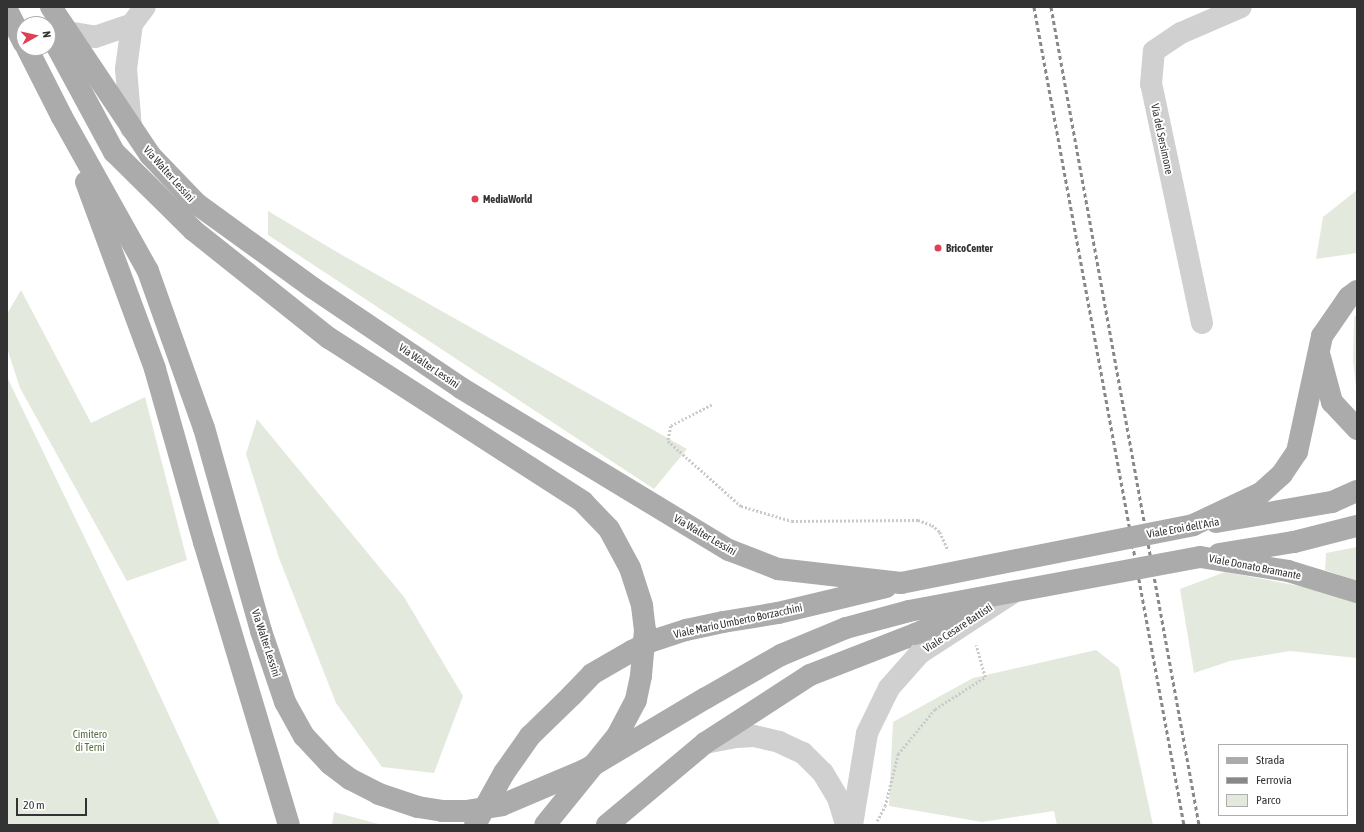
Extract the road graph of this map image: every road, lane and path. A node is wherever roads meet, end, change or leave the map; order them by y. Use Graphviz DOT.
graph roads {
  1 [pos="51,7"];
  2 [pos="145,7"];
  3 [pos="1241,7"];
  4 [pos="7,10"];
  5 [pos="132,24"];
  6 [pos="16,27"];
  7 [pos="58,31"];
  8 [pos="31,56"];
  9 [pos="62,118"];
  10 [pos="131,128"];
  11 [pos="1357,291"];
  12 [pos="1202,323"];
  13 [pos="1319,354"];
  14 [pos="1357,429"];
  15 [pos="1357,491"];
  16 [pos="1193,525"];
  17 [pos="1357,526"];
  18 [pos="1200,557"];
  19 [pos="1008,562"];
  20 [pos="901,583"];
  21 [pos="1014,592"];
  22 [pos="1357,592"];
  23 [pos="918,643"];
  24 [pos="705,743"];
  25 [pos="289,825"];
  26 [pos="475,825"];
  27 [pos="545,825"];
  28 [pos="607,825"];
  29 [pos="846,825"];
  30 [pos="852,825"];
  1 -- 7 [label="main road, Via Walter Lessini"];
  2 -- 5 [label="street"];
  3 -- 12 [label="street, Via del Sersimone"];
  4 -- 6 [label="main road"];
  5 -- 7 [label="street"];
  5 -- 10 [label="street"];
  7 -- 10 [label="main road, Via Walter Lessini"];
  7 -- 27 [label="main road, Via Walter Lessini"];
  8 -- 9 [label="main road, Via Walter Lessini"];
  9 -- 21 [label="main road, Via Walter Lessini, bridge"];
  9 -- 25 [label="main road, Via Walter Lessini"];
  10 -- 20 [label="main road, Via Walter Lessini"];
  11 -- 13 [label="main road"];
  13 -- 14 [label="main road"];
  13 -- 16 [label="main road"];
  15 -- 16 [label="main road, Viale Eroi dell'Aria"];
  16 -- 19 [label="main road, Viale Eroi dell'Aria, bridge"];
  17 -- 18 [label="main road"];
  18 -- 21 [label="main road, bridge"];
  18 -- 22 [label="main road, Viale Donato Bramante"];
  19 -- 20 [label="main road, Viale Mario Umberto Borzacchini, bridge"];
  20 -- 26 [label="main road, Viale Mario Umberto Borzacchini, bridge"];
  21 -- 23 [label="main road, bridge"];
  23 -- 24 [label="main road"];
  23 -- 30 [label="street, Viale Cesare Battisti"];
  24 -- 28 [label="main road"];
  24 -- 29 [label="street"];
}
